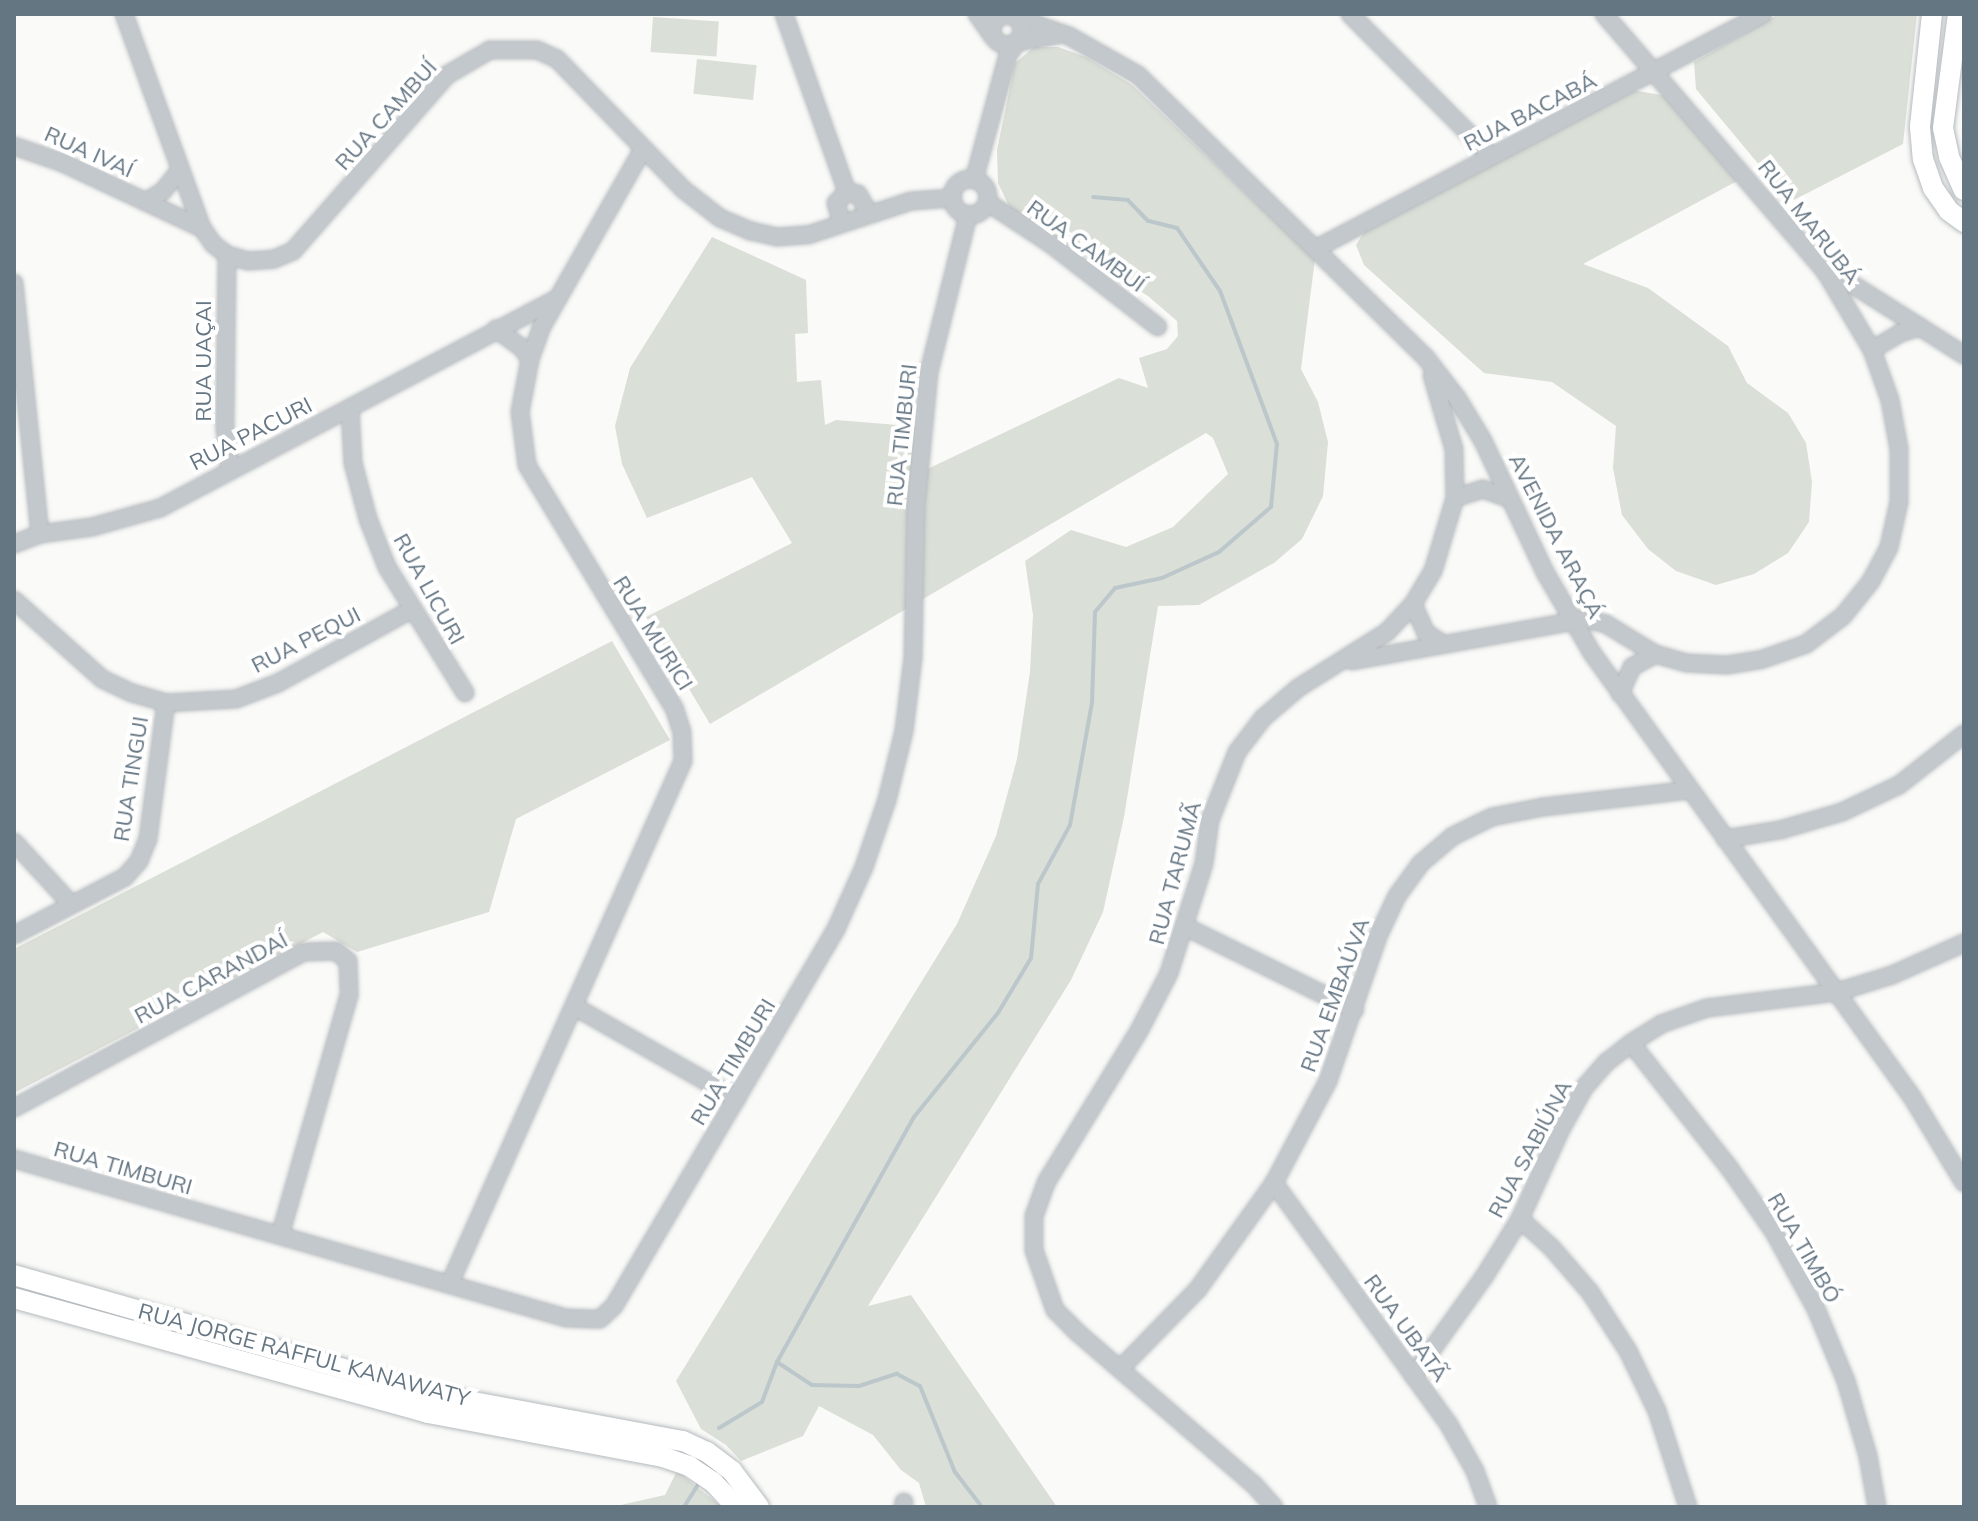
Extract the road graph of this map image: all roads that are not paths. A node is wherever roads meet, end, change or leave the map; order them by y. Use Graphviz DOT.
graph roads {
  1 [pos="124,14"];
  2 [pos="784,14"];
  3 [pos="977,14"];
  4 [pos="1350,14"];
  5 [pos="1604,14"];
  6 [pos="1763,14"];
  7 [pos="1932,14"];
  8 [pos="1958,14"];
  9 [pos="1009,15"];
  10 [pos="992,35"];
  11 [pos="1069,36"];
  12 [pos="1017,42"];
  13 [pos="1655,73"];
  14 [pos="1000,74"];
  15 [pos="14,146"];
  16 [pos="643,149"];
  17 [pos="1491,156"];
  18 [pos="180,170"];
  19 [pos="974,180"];
  20 [pos="1964,190"];
  21 [pos="847,192"];
  22 [pos="953,198"];
  23 [pos="146,202"];
  24 [pos="987,202"];
  25 [pos="869,213"];
  26 [pos="968,215"];
  27 [pos="1964,222"];
  28 [pos="842,223"];
  29 [pos="202,228"];
  30 [pos="1317,248"];
  31 [pos="227,255"];
  32 [pos="1825,271"];
  33 [pos="14,283"];
  34 [pos="557,299"];
  35 [pos="1158,327"];
  36 [pos="1920,327"];
  37 [pos="496,329"];
  38 [pos="17,333"];
  39 [pos="1872,350"];
  40 [pos="1964,355"];
  41 [pos="1426,358"];
  42 [pos="530,359"];
  43 [pos="350,408"];
  44 [pos="230,468"];
  45 [pos="1455,498"];
  46 [pos="1510,499"];
  47 [pos="40,534"];
  48 [pos="14,544"];
  49 [pos="14,600"];
  50 [pos="1413,604"];
  51 [pos="411,610"];
  52 [pos="1572,619"];
  53 [pos="1440,642"];
  54 [pos="1655,654"];
  55 [pos="1343,663"];
  56 [pos="465,693"];
  57 [pos="1620,694"];
  58 [pos="166,703"];
  59 [pos="1964,734"];
  60 [pos="1689,790"];
  61 [pos="1725,839"];
  62 [pos="14,842"];
  63 [pos="71,904"];
  64 [pos="1186,927"];
  65 [pos="14,935"];
  66 [pos="1964,943"];
  67 [pos="1837,992"];
  68 [pos="575,1007"];
  69 [pos="1355,1010"];
  70 [pos="1631,1043"];
  71 [pos="737,1099"];
  72 [pos="14,1108"];
  73 [pos="14,1159"];
  74 [pos="1274,1183"];
  75 [pos="1964,1183"];
  76 [pos="1520,1219"];
  77 [pos="280,1235"];
  78 [pos="14,1275"];
  79 [pos="450,1283"];
  80 [pos="14,1298"];
  81 [pos="1120,1369"];
  82 [pos="1413,1376"];
  83 [pos="736,1507"];
  84 [pos="759,1507"];
  85 [pos="1274,1507"];
  86 [pos="1488,1507"];
  87 [pos="1688,1507"];
  88 [pos="1877,1507"];
  1 -- 18 [label="street"];
  2 -- 21 [label="street"];
  3 -- 10 [label="street"];
  4 -- 17 [label="street"];
  5 -- 13 [label="street, RUA MARUBÁ"];
  6 -- 13 [label="street, RUA BACABÁ"];
  7 -- 27 [label="main road"];
  8 -- 20 [label="main road"];
  9 -- 10 [label="street"];
  9 -- 11 [label="street, AVENIDA ARAÇÁ"];
  9 -- 12 [label="street"];
  10 -- 12 [label="street"];
  10 -- 14 [label="street"];
  11 -- 12 [label="street"];
  11 -- 30 [label="street, AVENIDA ARAÇÁ"];
  12 -- 14 [label="street"];
  13 -- 17 [label="street, RUA BACABÁ"];
  13 -- 32 [label="street, RUA MARUBÁ"];
  14 -- 19 [label="street"];
  15 -- 23 [label="street, RUA IVAÍ"];
  16 -- 28 [label="street, RUA CAMBUÍ"];
  16 -- 31 [label="street, RUA CAMBUÍ"];
  16 -- 34 [label="street, RUA MURICI"];
  17 -- 30 [label="street, RUA BACABÁ"];
  18 -- 23 [label="street, RUA IVAÍ"];
  18 -- 29 [label="street"];
  19 -- 22 [label="street"];
  19 -- 24 [label="street"];
  21 -- 25 [label="street"];
  21 -- 28 [label="street"];
  22 -- 25 [label="street"];
  22 -- 26 [label="street"];
  23 -- 29 [label="street, RUA IVAÍ"];
  24 -- 26 [label="street"];
  24 -- 35 [label="street, RUA CAMBUÍ"];
  25 -- 28 [label="street, RUA CAMBUÍ"];
  26 -- 71 [label="street, RUA TIMBURI"];
  29 -- 31 [label="street"];
  30 -- 41 [label="street, AVENIDA ARAÇÁ"];
  31 -- 44 [label="street, RUA UAÇAI"];
  32 -- 36 [label="street"];
  32 -- 39 [label="street, RUA MARUBÁ"];
  33 -- 38 [label="street"];
  34 -- 37 [label="street, RUA PACURI"];
  34 -- 42 [label="street, RUA MURICI"];
  36 -- 39 [label="street"];
  36 -- 40 [label="street"];
  37 -- 42 [label="street"];
  37 -- 43 [label="street, RUA PACURI"];
  38 -- 47 [label="street"];
  39 -- 54 [label="street, RUA MARUBÁ"];
  41 -- 45 [label="street, RUA TARUMÃ"];
  41 -- 46 [label="street, AVENIDA ARAÇÁ"];
  42 -- 68 [label="street, RUA MURICI"];
  43 -- 44 [label="street, RUA PACURI"];
  43 -- 51 [label="street, RUA LICURI"];
  44 -- 47 [label="street, RUA PACURI"];
  45 -- 46 [label="street"];
  45 -- 50 [label="street, RUA TARUMÃ"];
  46 -- 52 [label="street, AVENIDA ARAÇÁ"];
  47 -- 48 [label="street, RUA PACURI"];
  49 -- 58 [label="street, RUA PEQUI"];
  50 -- 53 [label="street"];
  50 -- 55 [label="street, RUA TARUMÃ"];
  51 -- 56 [label="street, RUA LICURI"];
  51 -- 58 [label="street, RUA PEQUI"];
  52 -- 53 [label="street, RUA MARUBÁ"];
  52 -- 54 [label="street, RUA MARUBÁ"];
  52 -- 57 [label="street, AVENIDA ARAÇÁ"];
  53 -- 55 [label="street, RUA MARUBÁ"];
  54 -- 57 [label="street"];
  55 -- 64 [label="street, RUA TARUMÃ"];
  57 -- 60 [label="street, AVENIDA ARAÇÁ"];
  58 -- 63 [label="street, RUA TINGUI"];
  59 -- 61 [label="street"];
  60 -- 61 [label="street, AVENIDA ARAÇÁ"];
  60 -- 69 [label="street, RUA EMBAÚVA"];
  61 -- 67 [label="street, AVENIDA ARAÇÁ"];
  62 -- 63 [label="street"];
  63 -- 65 [label="street, RUA TINGUI"];
  64 -- 69 [label="street"];
  64 -- 81 [label="street, RUA TARUMÃ"];
  66 -- 67 [label="street, RUA SABIÚNA"];
  67 -- 70 [label="street, RUA SABIÚNA"];
  67 -- 75 [label="street, AVENIDA ARAÇÁ"];
  68 -- 71 [label="street"];
  68 -- 79 [label="street, RUA MURICI"];
  69 -- 74 [label="street, RUA EMBAÚVA"];
  70 -- 76 [label="street, RUA SABIÚNA"];
  70 -- 88 [label="street, RUA TIMBÓ"];
  71 -- 79 [label="street, RUA TIMBURI"];
  72 -- 77 [label="street, RUA CARANDAÍ"];
  73 -- 77 [label="street, RUA TIMBURI"];
  74 -- 81 [label="street, RUA EMBAÚVA"];
  74 -- 82 [label="street, RUA UBATÃ"];
  76 -- 82 [label="street, RUA SABIÚNA"];
  76 -- 87 [label="street"];
  77 -- 79 [label="street, RUA TIMBURI"];
  78 -- 84 [label="main road, RUA JORGE RAFFUL KANAWATY"];
  80 -- 83 [label="main road, RUA JORGE RAFFUL KANAWATY"];
  81 -- 85 [label="street, RUA TARUMÃ"];
  82 -- 86 [label="street, RUA UBATÃ"];
}
